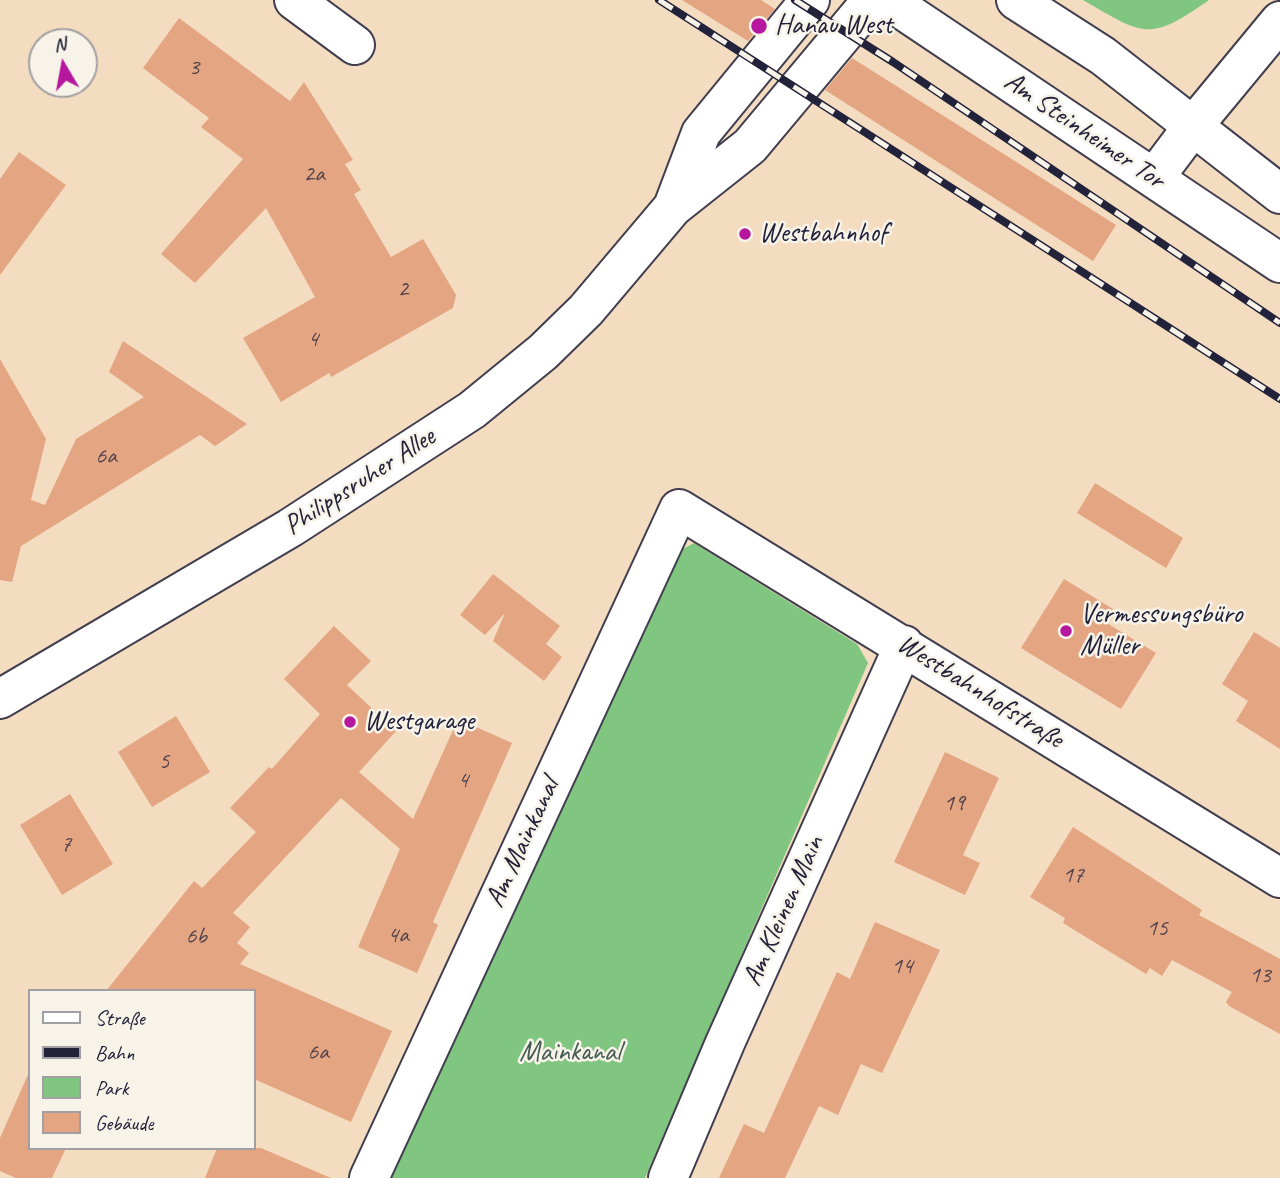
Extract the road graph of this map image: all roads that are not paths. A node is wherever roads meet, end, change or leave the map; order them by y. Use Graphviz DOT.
graph roads {
  1 [pos="294,0"];
  2 [pos="810,0"];
  3 [pos="872,0"];
  4 [pos="888,0"];
  5 [pos="1016,0"];
  6 [pos="1280,20"];
  7 [pos="355,45"];
  8 [pos="1194,125"];
  9 [pos="1154,178"];
  10 [pos="1280,194"];
  11 [pos="673,207"];
  12 [pos="1280,263"];
  13 [pos="679,509"];
  14 [pos="904,645"];
  15 [pos="0,699"];
  16 [pos="1280,878"];
  17 [pos="369,1178"];
  18 [pos="668,1178"];
  1 -- 7 [label="main road"];
  2 -- 11 [label="main road"];
  3 -- 11 [label="main road"];
  4 -- 9 [label="main road, Am Steinheimer Tor"];
  5 -- 8 [label="main road"];
  6 -- 8 [label="main road"];
  8 -- 9 [label="main road"];
  8 -- 10 [label="main road"];
  9 -- 12 [label="main road, Am Steinheimer Tor"];
  11 -- 15 [label="main road, Philippsruher Allee"];
  13 -- 14 [label="main road, Westbahnhofstraße"];
  13 -- 17 [label="main road, Am Mainkanal"];
  14 -- 16 [label="main road, Westbahnhofstraße"];
  14 -- 18 [label="main road, Am Kleinen Main"];
}
